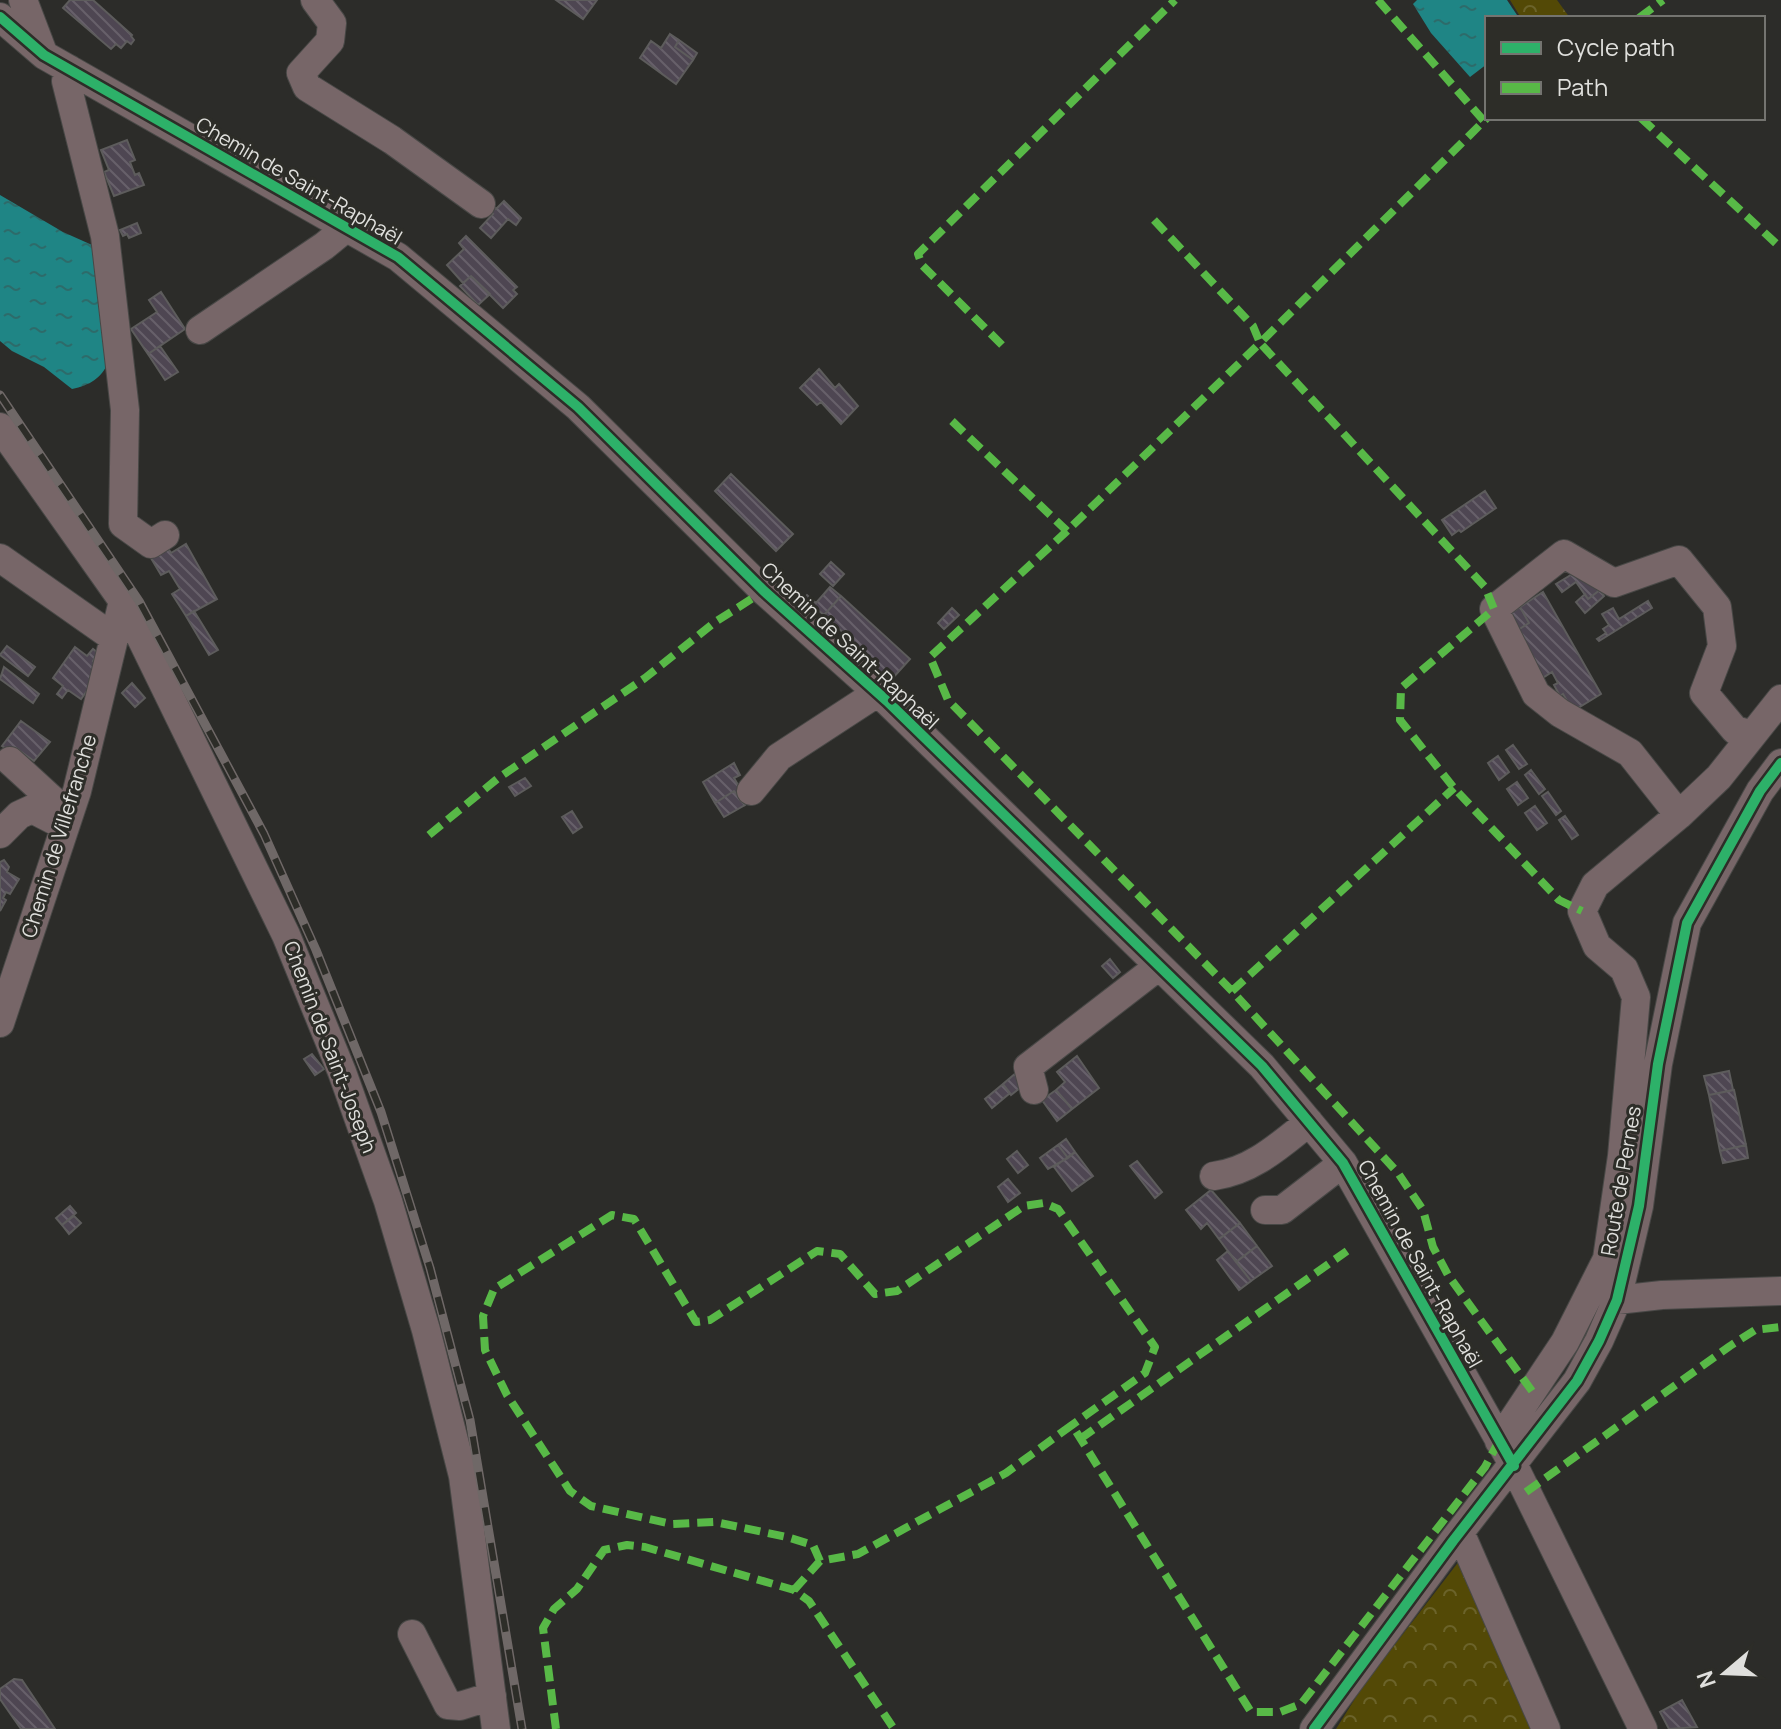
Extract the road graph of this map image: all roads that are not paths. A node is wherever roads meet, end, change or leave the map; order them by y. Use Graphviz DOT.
graph roads {
  1 [pos="23,0"];
  2 [pos="315,0"];
  3 [pos="0,17"];
  4 [pos="56,62"];
  5 [pos="481,204"];
  6 [pos="346,228"];
  7 [pos="200,330"];
  8 [pos="0,427"];
  9 [pos="165,535"];
  10 [pos="0,558"];
  11 [pos="123,601"];
  12 [pos="114,638"];
  13 [pos="877,693"];
  14 [pos="1781,699"];
  15 [pos="1752,735"];
  16 [pos="10,761"];
  17 [pos="1781,763"];
  18 [pos="751,791"];
  19 [pos="1679,815"];
  20 [pos="67,821"];
  21 [pos="0,834"];
  22 [pos="1159,966"];
  23 [pos="0,1023"];
  24 [pos="1034,1090"];
  25 [pos="1309,1122"];
  26 [pos="1343,1163"];
  27 [pos="1214,1176"];
  28 [pos="1265,1210"];
  29 [pos="1781,1291"];
  30 [pos="1617,1300"];
  31 [pos="1499,1441"];
  32 [pos="1514,1466"];
  33 [pos="1460,1532"];
  34 [pos="412,1634"];
  35 [pos="492,1696"];
  36 [pos="496,1729"];
  37 [pos="1314,1729"];
  38 [pos="1546,1729"];
  39 [pos="1643,1729"];
  1 -- 4 [label="street"];
  2 -- 5 [label="street"];
  3 -- 4 [label="street, Chemin de Saint-Raphaël"];
  4 -- 6 [label="street, Chemin de Saint-Raphaël"];
  4 -- 9 [label="street"];
  6 -- 7 [label="street"];
  6 -- 13 [label="street, Chemin de Saint-Raphaël"];
  8 -- 11 [label="street, Chemin de Saint-Joseph"];
  10 -- 12 [label="street"];
  11 -- 12 [label="street, Chemin de Villefranche"];
  11 -- 35 [label="street, Chemin de Saint-Joseph"];
  12 -- 20 [label="street, Chemin de Villefranche"];
  13 -- 18 [label="street"];
  13 -- 22 [label="street, Chemin de Saint-Raphaël"];
  14 -- 15 [label="street"];
  15 -- 19 [label="street"];
  15 -- 19 [label="street"];
  16 -- 20 [label="street"];
  17 -- 30 [label="street, Route de Pernes"];
  19 -- 31 [label="street"];
  20 -- 21 [label="street"];
  20 -- 23 [label="street, Chemin de Villefranche"];
  22 -- 24 [label="street"];
  22 -- 25 [label="street, Chemin de Saint-Raphaël"];
  25 -- 26 [label="street, Chemin de Saint-Raphaël"];
  25 -- 27 [label="street"];
  26 -- 28 [label="street"];
  26 -- 31 [label="street, Chemin de Saint-Raphaël"];
  29 -- 30 [label="street"];
  30 -- 32 [label="street, Route de Pernes"];
  31 -- 32 [label="street, Chemin de Saint-Raphaël"];
  32 -- 33 [label="street, Route de Pernes"];
  32 -- 39 [label="street, Chemin de Saint-Raphaël"];
  33 -- 37 [label="street, Route de Pernes"];
  33 -- 38 [label="street"];
  34 -- 35 [label="street"];
  35 -- 36 [label="street, Chemin de Saint-Joseph"];
}
